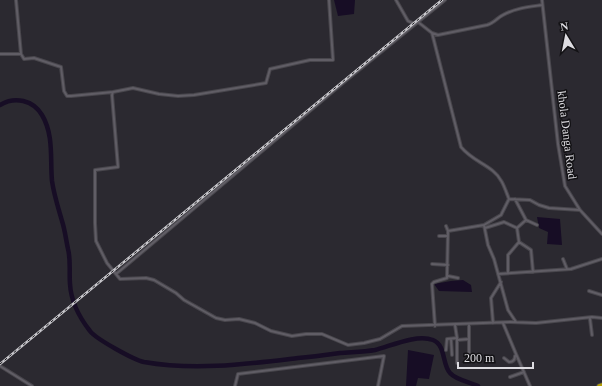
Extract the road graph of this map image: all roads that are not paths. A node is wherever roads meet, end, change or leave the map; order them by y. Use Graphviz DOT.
graph roads {
  1 [pos="16,0"];
  2 [pos="329,0"];
  3 [pos="396,0"];
  4 [pos="445,0"];
  5 [pos="542,0"];
  6 [pos="542,5"];
  7 [pos="418,22"];
  8 [pos="415,24"];
  9 [pos="432,33"];
  10 [pos="0,54"];
  11 [pos="21,54"];
  12 [pos="113,92"];
  13 [pos="509,198"];
  14 [pos="515,198"];
  15 [pos="580,210"];
  16 [pos="526,220"];
  17 [pos="446,226"];
  18 [pos="537,226"];
  19 [pos="484,227"];
  20 [pos="517,228"];
  21 [pos="448,231"];
  22 [pos="602,234"];
  23 [pos="439,236"];
  24 [pos="448,236"];
  25 [pos="519,242"];
  26 [pos="563,259"];
  27 [pos="602,259"];
  28 [pos="432,264"];
  29 [pos="448,265"];
  30 [pos="567,269"];
  31 [pos="533,272"];
  32 [pos="508,273"];
  33 [pos="116,274"];
  34 [pos="498,274"];
  35 [pos="448,276"];
  36 [pos="458,278"];
  37 [pos="500,282"];
  38 [pos="588,292"];
  39 [pos="602,295"];
  40 [pos="590,318"];
  41 [pos="602,318"];
  42 [pos="516,322"];
  43 [pos="493,323"];
  44 [pos="503,323"];
  45 [pos="469,324"];
  46 [pos="455,325"];
  47 [pos="435,326"];
  48 [pos="592,335"];
  49 [pos="451,339"];
  50 [pos="457,339"];
  51 [pos="469,339"];
  52 [pos="446,350"];
  53 [pos="516,354"];
  54 [pos="452,355"];
  55 [pos="504,358"];
  56 [pos="469,360"];
  57 [pos="458,363"];
  58 [pos="0,366"];
  59 [pos="524,372"];
  60 [pos="510,377"];
  61 [pos="602,385"];
  62 [pos="32,386"];
  63 [pos="235,386"];
  64 [pos="378,386"];
  65 [pos="530,386"];
  66 [pos="599,386"];
  1 -- 11 [label="street"];
  2 -- 12 [label="street"];
  3 -- 8 [label="street"];
  4 -- 7 [label="street"];
  5 -- 6 [label="street, khola Danga Road"];
  6 -- 9 [label="street"];
  6 -- 15 [label="street, khola Danga Road"];
  7 -- 8 [label="street"];
  7 -- 9 [label="street"];
  8 -- 33 [label="street"];
  9 -- 13 [label="street"];
  10 -- 11 [label="street"];
  11 -- 12 [label="street"];
  12 -- 33 [label="street"];
  13 -- 14 [label="street"];
  13 -- 19 [label="street"];
  14 -- 15 [label="street"];
  14 -- 16 [label="street"];
  15 -- 22 [label="street, khola Danga Road"];
  16 -- 18 [label="street"];
  16 -- 20 [label="street"];
  17 -- 21 [label="street"];
  19 -- 20 [label="street"];
  19 -- 21 [label="street"];
  19 -- 34 [label="street"];
  20 -- 25 [label="street"];
  21 -- 24 [label="street"];
  23 -- 24 [label="street"];
  24 -- 29 [label="street"];
  25 -- 31 [label="street"];
  25 -- 32 [label="street"];
  26 -- 30 [label="street"];
  27 -- 30 [label="street"];
  28 -- 29 [label="street"];
  29 -- 35 [label="street"];
  30 -- 31 [label="street"];
  31 -- 32 [label="street"];
  32 -- 34 [label="street"];
  33 -- 47 [label="street"];
  34 -- 37 [label="street"];
  35 -- 36 [label="street"];
  35 -- 47 [label="street"];
  37 -- 42 [label="street"];
  37 -- 43 [label="street"];
  38 -- 39 [label="street"];
  40 -- 48 [label="street"];
  41 -- 42 [label="street"];
  42 -- 44 [label="street"];
  43 -- 44 [label="street"];
  43 -- 45 [label="street"];
  44 -- 53 [label="street"];
  45 -- 46 [label="street"];
  45 -- 51 [label="street"];
  46 -- 47 [label="street"];
  46 -- 50 [label="street"];
  49 -- 50 [label="street"];
  49 -- 52 [label="street"];
  49 -- 54 [label="street"];
  50 -- 51 [label="street"];
  50 -- 57 [label="street"];
  51 -- 56 [label="street"];
  53 -- 55 [label="street"];
  53 -- 59 [label="street"];
  58 -- 62 [label="street"];
  59 -- 60 [label="street"];
  59 -- 65 [label="street"];
  61 -- 66 [label="highway"];
  63 -- 64 [label="street"];
}
